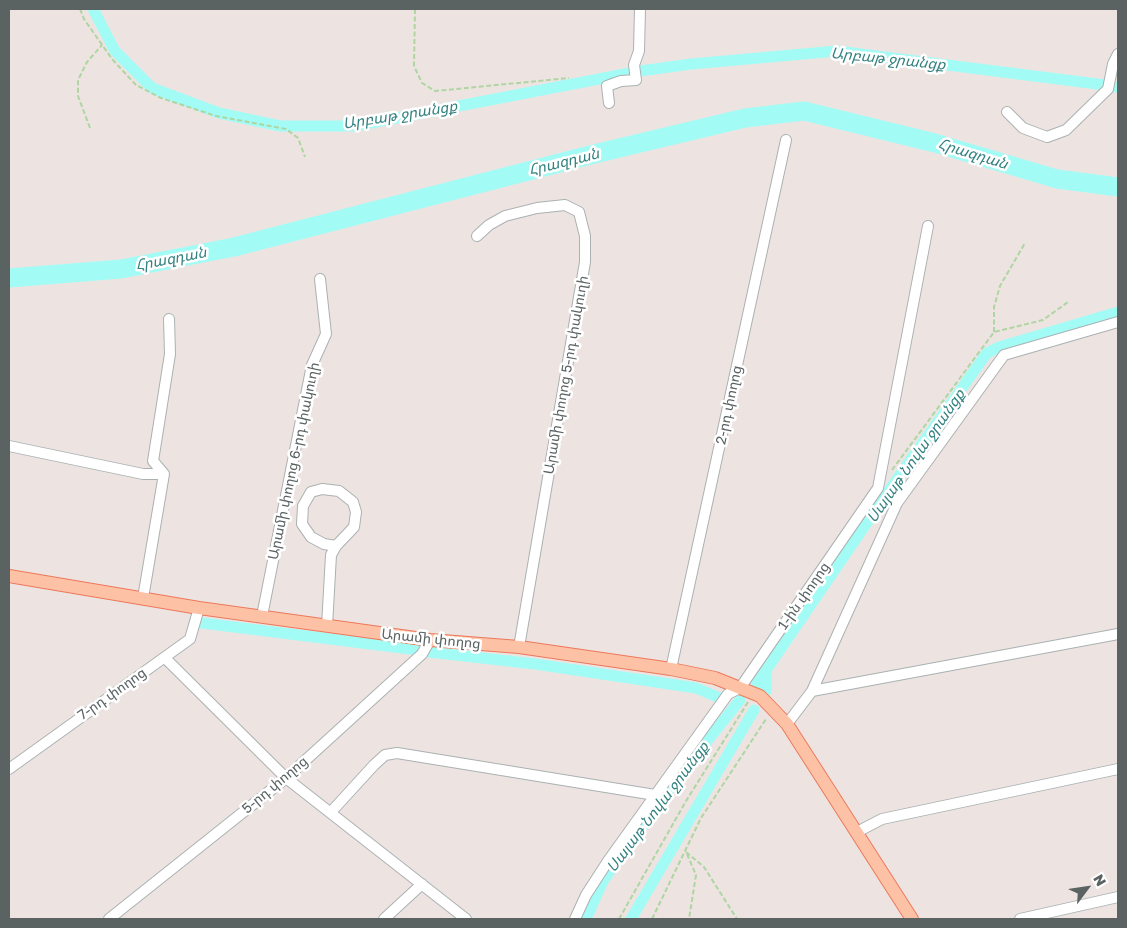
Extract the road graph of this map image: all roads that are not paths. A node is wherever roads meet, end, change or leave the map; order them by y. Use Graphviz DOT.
graph roads {
  1 [pos="640,9"];
  2 [pos="1118,54"];
  3 [pos="609,103"];
  4 [pos="1007,112"];
  5 [pos="786,140"];
  6 [pos="928,226"];
  7 [pos="477,236"];
  8 [pos="320,279"];
  9 [pos="169,319"];
  10 [pos="1118,322"];
  11 [pos="9,446"];
  12 [pos="164,474"];
  13 [pos="336,546"];
  14 [pos="9,576"];
  15 [pos="143,598"];
  16 [pos="199,608"];
  17 [pos="262,616"];
  18 [pos="326,626"];
  19 [pos="1118,634"];
  20 [pos="430,640"];
  21 [pos="519,648"];
  22 [pos="165,658"];
  23 [pos="671,669"];
  24 [pos="740,688"];
  25 [pos="812,691"];
  26 [pos="786,724"];
  27 [pos="9,768"];
  28 [pos="1118,769"];
  29 [pos="286,778"];
  30 [pos="655,795"];
  31 [pos="331,812"];
  32 [pos="857,832"];
  33 [pos="422,884"];
  34 [pos="1118,897"];
  35 [pos="109,919"];
  36 [pos="384,919"];
  37 [pos="466,919"];
  38 [pos="575,919"];
  39 [pos="912,919"];
  40 [pos="1020,919"];
  1 -- 3 [label="street"];
  2 -- 4 [label="street"];
  5 -- 23 [label="street, 2-րդ փողոց"];
  6 -- 24 [label="street, 1-ին փողոց"];
  7 -- 21 [label="street, Արամի փողոց 5-րդ փակուղի"];
  8 -- 17 [label="street, Արամի փողոց 6-րդ փակուղի"];
  9 -- 12 [label="street"];
  10 -- 25 [label="street"];
  11 -- 12 [label="street"];
  12 -- 15 [label="street"];
  13 -- 13 [label="street"];
  13 -- 18 [label="street"];
  14 -- 15 [label="main road, Արամի փողոց"];
  15 -- 16 [label="main road, Արամի փողոց"];
  16 -- 17 [label="main road, Արամի փողոց"];
  16 -- 22 [label="street, 7-րդ փողոց"];
  17 -- 18 [label="main road, Արամի փողոց"];
  18 -- 20 [label="main road, Արամի փողոց"];
  19 -- 25 [label="street"];
  20 -- 21 [label="main road, Արամի փողոց"];
  20 -- 29 [label="street, 5-րդ փողոց"];
  21 -- 23 [label="main road, Արամի փողոց"];
  22 -- 27 [label="street, 7-րդ փողոց"];
  22 -- 29 [label="street"];
  23 -- 24 [label="main road, Արամի փողոց"];
  24 -- 26 [label="main road, Արամի փողոց"];
  24 -- 30 [label="street, 1-ին փողոց"];
  25 -- 26 [label="street"];
  26 -- 32 [label="main road, Արամի փողոց"];
  28 -- 32 [label="street"];
  29 -- 31 [label="street"];
  29 -- 35 [label="street, 5-րդ փողոց"];
  30 -- 31 [label="street"];
  30 -- 38 [label="street, 1-ին փողոց"];
  31 -- 33 [label="street"];
  32 -- 39 [label="main road, Արամի փողոց"];
  33 -- 36 [label="street"];
  33 -- 37 [label="street"];
  34 -- 40 [label="street"];
}
